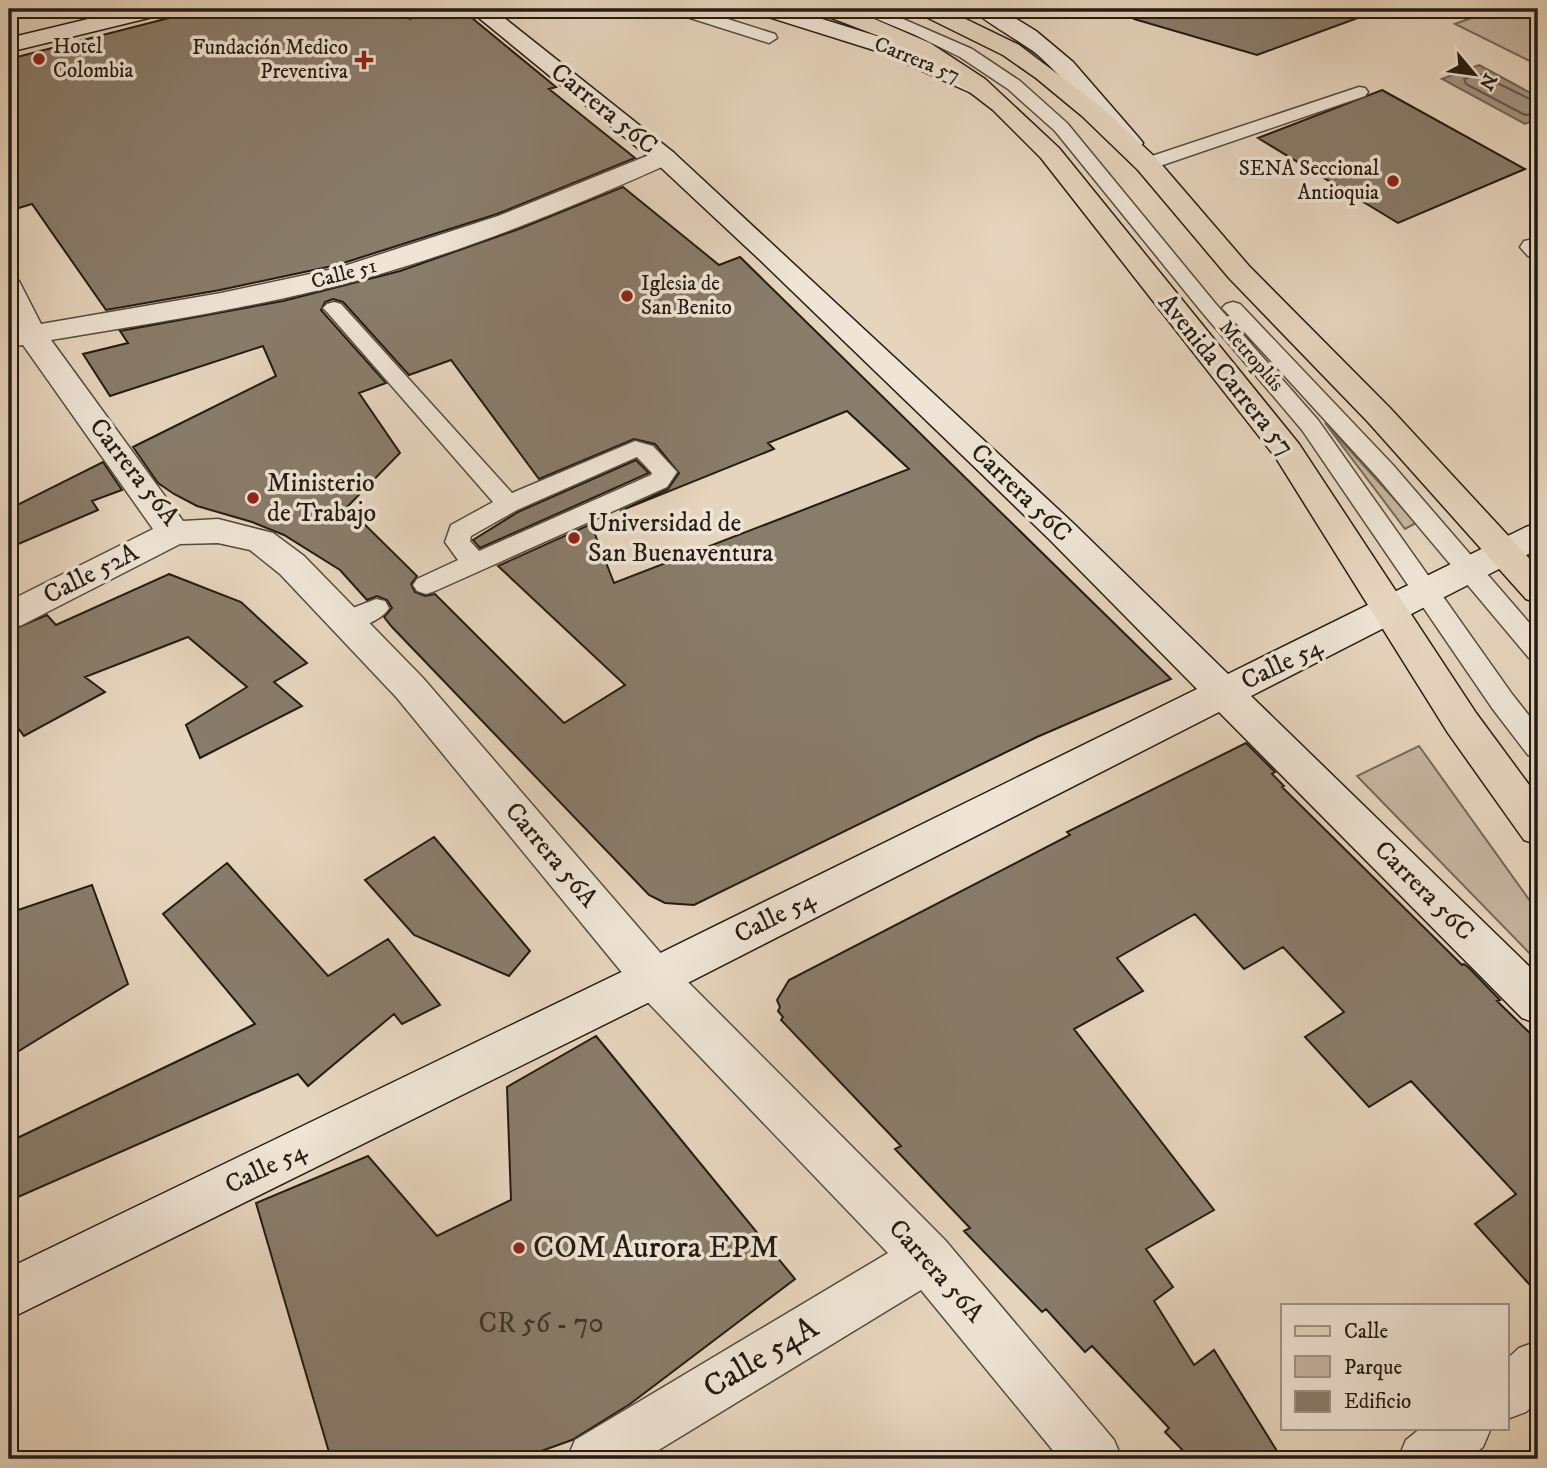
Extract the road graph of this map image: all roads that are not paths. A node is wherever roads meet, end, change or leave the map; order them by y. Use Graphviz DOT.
graph roads {
  1 [pos="81,9"];
  2 [pos="157,9"];
  3 [pos="479,9"];
  4 [pos="759,9"];
  5 [pos="767,9"];
  6 [pos="830,9"];
  7 [pos="866,9"];
  8 [pos="891,9"];
  9 [pos="928,9"];
  10 [pos="983,9"];
  11 [pos="696,14"];
  12 [pos="735,26"];
  13 [pos="9,27"];
  14 [pos="769,38"];
  15 [pos="9,45"];
  16 [pos="985,91"];
  17 [pos="1360,92"];
  18 [pos="664,157"];
  19 [pos="1147,164"];
  20 [pos="9,287"];
  21 [pos="334,308"];
  22 [pos="20,336"];
  23 [pos="508,504"];
  24 [pos="174,533"];
  25 [pos="1538,535"];
  26 [pos="1504,553"];
  27 [pos="474,563"];
  28 [pos="1469,570"];
  29 [pos="426,585"];
  30 [pos="1538,590"];
  31 [pos="1427,592"];
  32 [pos="1391,609"];
  33 [pos="9,616"];
  34 [pos="1538,652"];
  35 [pos="1224,693"];
  36 [pos="1538,747"];
  37 [pos="1538,828"];
  38 [pos="654,978"];
  39 [pos="1538,1004"];
  40 [pos="927,1258"];
  41 [pos="9,1294"];
  42 [pos="1538,1367"];
  43 [pos="1508,1392"];
  44 [pos="1461,1430"];
  45 [pos="594,1459"];
  46 [pos="1095,1459"];
  47 [pos="1425,1459"];
  1 -- 13 [label="street"];
  2 -- 15 [label="street"];
  3 -- 18 [label="street, Carrera 56C"];
  4 -- 12 [label="lane"];
  5 -- 16 [label="street, Carrera 57"];
  6 -- 16 [label="main road, Avenida Carrera 57"];
  7 -- 31 [label="lane, Metroplús"];
  8 -- 28 [label="lane, Metroplús"];
  9 -- 19 [label="main road"];
  10 -- 19 [label="street"];
  11 -- 12 [label="lane"];
  12 -- 14 [label="lane"];
  16 -- 32 [label="main road, Avenida Carrera 57"];
  17 -- 19 [label="lane"];
  18 -- 22 [label="street, Calle 51"];
  18 -- 35 [label="street, Carrera 56C"];
  19 -- 26 [label="main road"];
  20 -- 22 [label="street, Carrera 56A"];
  21 -- 23 [label="lane"];
  22 -- 24 [label="street, Carrera 56A"];
  23 -- 27 [label="lane"];
  23 -- 27 [label="lane"];
  24 -- 33 [label="street, Calle 52A"];
  24 -- 38 [label="street, Carrera 56A"];
  25 -- 26 [label="street, Calle 54"];
  26 -- 28 [label="street, Calle 54"];
  26 -- 30 [label="main road"];
  27 -- 29 [label="lane"];
  28 -- 31 [label="street, Calle 54"];
  28 -- 34 [label="lane, Metroplús"];
  31 -- 32 [label="street, Calle 54"];
  31 -- 36 [label="lane, Metroplús"];
  32 -- 35 [label="street, Calle 54"];
  32 -- 37 [label="main road, Avenida Carrera 57"];
  35 -- 38 [label="street, Calle 54"];
  35 -- 39 [label="street, Carrera 56C"];
  38 -- 40 [label="street, Carrera 56A"];
  38 -- 41 [label="street, Calle 54"];
  40 -- 45 [label="street, Calle 54A"];
  40 -- 46 [label="street, Carrera 56A"];
  42 -- 43 [label="street"];
  44 -- 47 [label="street"];
}
